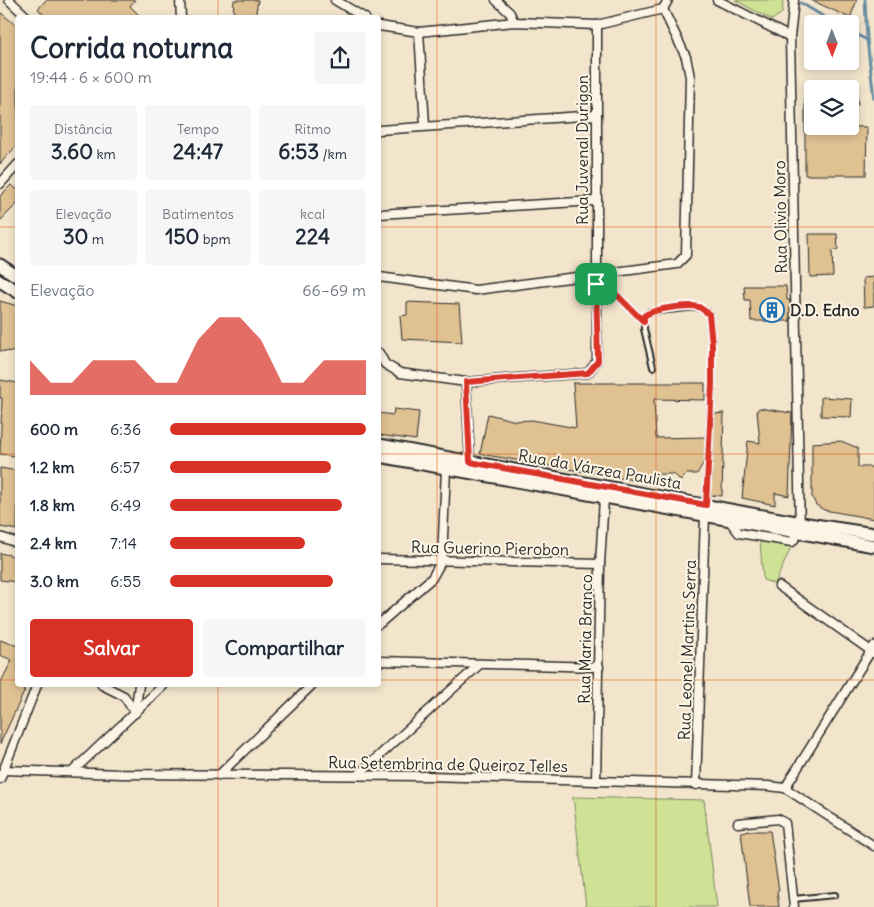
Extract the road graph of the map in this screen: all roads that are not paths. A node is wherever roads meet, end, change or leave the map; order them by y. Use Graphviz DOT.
graph roads {
  1 [pos="9,0"];
  2 [pos="180,0"];
  3 [pos="335,0"];
  4 [pos="496,0"];
  5 [pos="668,0"];
  6 [pos="717,0"];
  7 [pos="794,0"];
  8 [pos="662,9"];
  9 [pos="25,15"];
  10 [pos="181,15"];
  11 [pos="360,15"];
  12 [pos="514,22"];
  13 [pos="597,25"];
  14 [pos="381,26"];
  15 [pos="419,32"];
  16 [pos="790,37"];
  17 [pos="597,115"];
  18 [pos="425,125"];
  19 [pos="381,130"];
  20 [pos="15,167"];
  21 [pos="0,184"];
  22 [pos="595,200"];
  23 [pos="381,214"];
  24 [pos="0,265"];
  25 [pos="15,275"];
  26 [pos="381,277"];
  27 [pos="596,280"];
  28 [pos="0,281"];
  29 [pos="15,290"];
  30 [pos="644,322"];
  31 [pos="381,357"];
  32 [pos="653,367"];
  33 [pos="466,382"];
  34 [pos="381,445"];
  35 [pos="381,456"];
  36 [pos="470,462"];
  37 [pos="446,469"];
  38 [pos="604,498"];
  39 [pos="705,511"];
  40 [pos="800,528"];
  41 [pos="874,534"];
  42 [pos="0,537"];
  43 [pos="15,542"];
  44 [pos="874,546"];
  45 [pos="381,560"];
  46 [pos="442,560"];
  47 [pos="600,564"];
  48 [pos="778,586"];
  49 [pos="381,622"];
  50 [pos="873,650"];
  51 [pos="381,661"];
  52 [pos="480,664"];
  53 [pos="599,667"];
  54 [pos="36,687"];
  55 [pos="106,687"];
  56 [pos="139,687"];
  57 [pos="162,687"];
  58 [pos="310,687"];
  59 [pos="135,713"];
  60 [pos="4,770"];
  61 [pos="72,772"];
  62 [pos="219,775"];
  63 [pos="358,775"];
  64 [pos="0,779"];
  65 [pos="596,781"];
  66 [pos="696,785"];
  67 [pos="785,788"];
  68 [pos="738,823"];
  69 [pos="874,846"];
  70 [pos="836,895"];
  71 [pos="794,903"];
  1 -- 9 [label="street"];
  2 -- 10 [label="street"];
  3 -- 11 [label="street"];
  4 -- 12 [label="street"];
  5 -- 8 [label="street"];
  6 -- 16 [label="street"];
  7 -- 16 [label="street, Rua Olivio Moro"];
  8 -- 13 [label="street"];
  8 -- 27 [label="street"];
  12 -- 13 [label="street"];
  12 -- 15 [label="street"];
  13 -- 17 [label="street, Rua Juvenal Durigon"];
  14 -- 15 [label="street"];
  15 -- 18 [label="street"];
  16 -- 40 [label="street, Rua Olivio Moro"];
  17 -- 18 [label="street"];
  17 -- 22 [label="street, Rua Juvenal Durigon"];
  18 -- 19 [label="street"];
  20 -- 21 [label="street"];
  22 -- 23 [label="street"];
  22 -- 27 [label="street, Rua Juvenal Durigon"];
  24 -- 25 [label="main road"];
  26 -- 27 [label="street"];
  27 -- 30 [label="lane"];
  27 -- 33 [label="street, Rua Juvenal Durigon"];
  28 -- 29 [label="main road"];
  30 -- 32 [label="lane"];
  30 -- 39 [label="lane"];
  31 -- 33 [label="street, Rua Juvenal Durigon"];
  33 -- 36 [label="street"];
  34 -- 36 [label="main road, Rua da Várzea Paulista"];
  35 -- 37 [label="main road, Rua da Várzea Paulista"];
  36 -- 39 [label="main road, Rua da Várzea Paulista"];
  37 -- 38 [label="main road, Rua da Várzea Paulista"];
  37 -- 46 [label="street"];
  38 -- 39 [label="main road, Rua da Várzea Paulista"];
  38 -- 47 [label="street, Rua Maria Branco"];
  39 -- 40 [label="main road, Rua da Várzea Paulista"];
  39 -- 40 [label="main road, Rua da Várzea Paulista"];
  39 -- 66 [label="street, Rua Leonel Martins Serra"];
  40 -- 41 [label="main road, Rua da Várzea Paulista"];
  40 -- 44 [label="main road, Rua da Várzea Paulista"];
  42 -- 43 [label="street"];
  45 -- 46 [label="street, Rua Guerino Pierobon"];
  46 -- 47 [label="street, Rua Guerino Pierobon"];
  46 -- 49 [label="street"];
  47 -- 53 [label="street, Rua Maria Branco"];
  48 -- 50 [label="street"];
  50 -- 67 [label="street"];
  51 -- 52 [label="street"];
  52 -- 53 [label="street"];
  52 -- 63 [label="street"];
  53 -- 65 [label="street, Rua Maria Branco"];
  54 -- 60 [label="street"];
  55 -- 59 [label="street"];
  56 -- 59 [label="street"];
  57 -- 59 [label="street"];
  58 -- 62 [label="street"];
  59 -- 61 [label="street"];
  60 -- 61 [label="street, Rua Setembrina de Queiroz Telles"];
  60 -- 64 [label="street"];
  61 -- 62 [label="street, Rua Setembrina de Queiroz Telles"];
  62 -- 63 [label="street, Rua Setembrina de Queiroz Telles"];
  63 -- 65 [label="street, Rua Setembrina de Queiroz Telles"];
  65 -- 66 [label="street, Rua Setembrina de Queiroz Telles"];
  66 -- 67 [label="street, Rua Setembrina de Queiroz Telles"];
  67 -- 69 [label="street"];
  68 -- 71 [label="street"];
  70 -- 71 [label="lane"];
}
